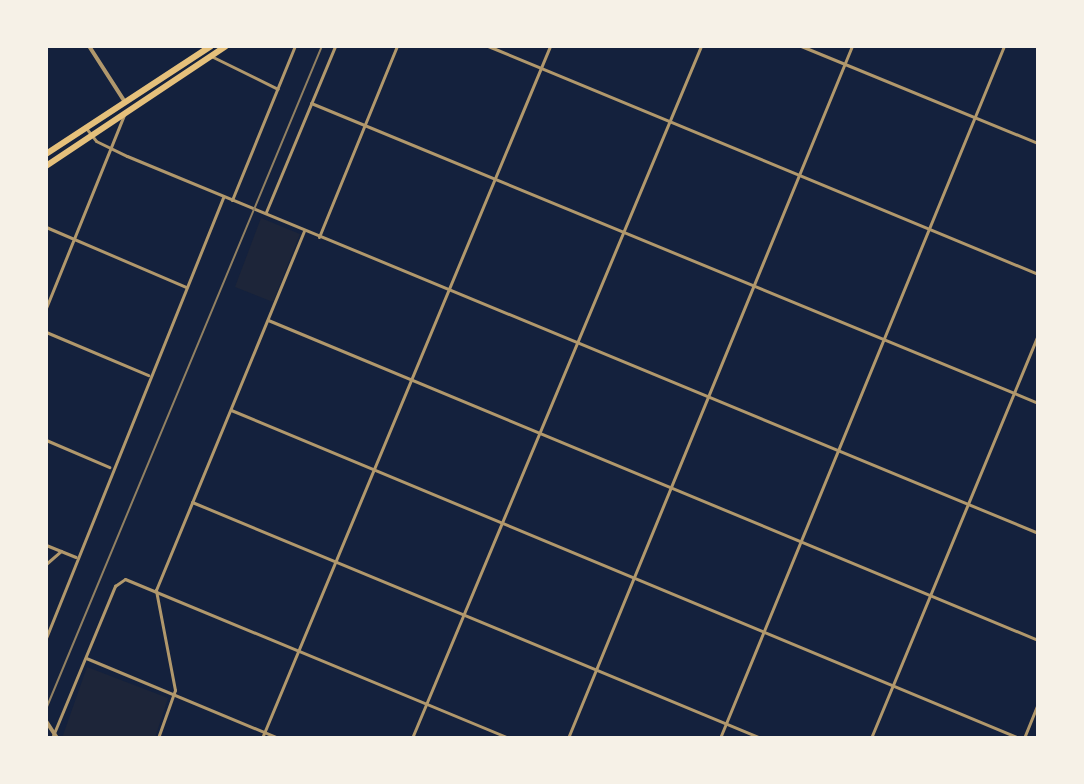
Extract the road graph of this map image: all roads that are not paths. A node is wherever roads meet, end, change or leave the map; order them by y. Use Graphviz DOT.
graph roads {
  1 [pos="89,46"];
  2 [pos="226,46"];
  3 [pos="295,46"];
  4 [pos="335,46"];
  5 [pos="397,46"];
  6 [pos="488,46"];
  7 [pos="550,46"];
  8 [pos="701,46"];
  9 [pos="801,46"];
  10 [pos="852,46"];
  11 [pos="1004,46"];
  12 [pos="208,47"];
  13 [pos="212,55"];
  14 [pos="844,64"];
  15 [pos="541,68"];
  16 [pos="278,89"];
  17 [pos="125,102"];
  18 [pos="311,103"];
  19 [pos="124,114"];
  20 [pos="976,117"];
  21 [pos="670,120"];
  22 [pos="365,124"];
  23 [pos="86,128"];
  24 [pos="91,136"];
  25 [pos="1038,143"];
  26 [pos="112,149"];
  27 [pos="46,154"];
  28 [pos="46,166"];
  29 [pos="799,175"];
  30 [pos="496,180"];
  31 [pos="224,196"];
  32 [pos="232,200"];
  33 [pos="265,214"];
  34 [pos="46,227"];
  35 [pos="930,229"];
  36 [pos="304,231"];
  37 [pos="625,232"];
  38 [pos="319,237"];
  39 [pos="75,239"];
  40 [pos="1038,274"];
  41 [pos="186,287"];
  42 [pos="754,287"];
  43 [pos="449,290"];
  44 [pos="46,308"];
  45 [pos="268,320"];
  46 [pos="46,332"];
  47 [pos="1038,335"];
  48 [pos="885,340"];
  49 [pos="579,344"];
  50 [pos="148,375"];
  51 [pos="411,380"];
  52 [pos="1014,393"];
  53 [pos="708,399"];
  54 [pos="1038,403"];
  55 [pos="231,410"];
  56 [pos="541,434"];
  57 [pos="46,440"];
  58 [pos="839,452"];
  59 [pos="110,467"];
  60 [pos="374,470"];
  61 [pos="671,489"];
  62 [pos="192,502"];
  63 [pos="968,505"];
  64 [pos="503,523"];
  65 [pos="1038,533"];
  66 [pos="801,542"];
  67 [pos="46,545"];
  68 [pos="61,551"];
  69 [pos="76,557"];
  70 [pos="336,561"];
  71 [pos="46,564"];
  72 [pos="634,578"];
  73 [pos="156,590"];
  74 [pos="930,595"];
  75 [pos="467,614"];
  76 [pos="764,632"];
  77 [pos="46,638"];
  78 [pos="1038,640"];
  79 [pos="299,651"];
  80 [pos="85,658"];
  81 [pos="595,669"];
  82 [pos="893,685"];
  83 [pos="175,696"];
  84 [pos="1038,704"];
  85 [pos="428,705"];
  86 [pos="46,721"];
  87 [pos="726,723"];
  88 [pos="264,732"];
  89 [pos="54,736"];
  90 [pos="158,738"];
  91 [pos="262,738"];
  92 [pos="278,738"];
  93 [pos="412,738"];
  94 [pos="509,738"];
  95 [pos="568,738"];
  96 [pos="720,738"];
  97 [pos="761,738"];
  98 [pos="871,738"];
  99 [pos="1021,738"];
  1 -- 17 [label="street"];
  2 -- 13 [label="main road"];
  3 -- 16 [label="street"];
  4 -- 18 [label="street"];
  5 -- 22 [label="street"];
  6 -- 15 [label="street"];
  7 -- 15 [label="street"];
  8 -- 21 [label="street"];
  9 -- 14 [label="street"];
  10 -- 14 [label="street"];
  11 -- 20 [label="street"];
  12 -- 13 [label="street"];
  12 -- 17 [label="main road"];
  13 -- 16 [label="street"];
  13 -- 19 [label="main road"];
  14 -- 20 [label="street"];
  14 -- 29 [label="street"];
  15 -- 21 [label="street"];
  15 -- 30 [label="street"];
  16 -- 32 [label="street"];
  17 -- 23 [label="main road"];
  18 -- 22 [label="street"];
  18 -- 33 [label="street"];
  19 -- 24 [label="main road"];
  19 -- 26 [label="street"];
  20 -- 25 [label="street"];
  20 -- 35 [label="street"];
  21 -- 29 [label="street"];
  21 -- 37 [label="street"];
  22 -- 30 [label="street"];
  22 -- 38 [label="street"];
  23 -- 24 [label="street"];
  23 -- 27 [label="main road"];
  24 -- 26 [label="street"];
  24 -- 28 [label="main road"];
  26 -- 31 [label="street"];
  26 -- 39 [label="street"];
  29 -- 35 [label="street"];
  29 -- 42 [label="street"];
  30 -- 37 [label="street"];
  30 -- 43 [label="street"];
  31 -- 32 [label="street"];
  31 -- 41 [label="street"];
  32 -- 33 [label="street"];
  33 -- 36 [label="street"];
  34 -- 39 [label="street"];
  35 -- 40 [label="street"];
  35 -- 48 [label="street"];
  36 -- 38 [label="street"];
  36 -- 45 [label="street"];
  37 -- 42 [label="street"];
  37 -- 49 [label="street"];
  38 -- 43 [label="street"];
  39 -- 41 [label="street"];
  39 -- 44 [label="street"];
  41 -- 50 [label="street"];
  42 -- 48 [label="street"];
  42 -- 53 [label="street"];
  43 -- 49 [label="street"];
  43 -- 51 [label="street"];
  45 -- 51 [label="street"];
  45 -- 55 [label="street"];
  46 -- 50 [label="street"];
  47 -- 52 [label="street"];
  48 -- 52 [label="street"];
  48 -- 58 [label="street"];
  49 -- 53 [label="street"];
  49 -- 56 [label="street"];
  50 -- 59 [label="street"];
  51 -- 56 [label="street"];
  51 -- 60 [label="street"];
  52 -- 54 [label="street"];
  52 -- 63 [label="street"];
  53 -- 58 [label="street"];
  53 -- 61 [label="street"];
  55 -- 60 [label="street"];
  55 -- 62 [label="street"];
  56 -- 61 [label="street"];
  56 -- 64 [label="street"];
  57 -- 59 [label="street"];
  58 -- 63 [label="street"];
  58 -- 66 [label="street"];
  59 -- 69 [label="street"];
  60 -- 64 [label="street"];
  60 -- 70 [label="street"];
  61 -- 66 [label="street"];
  61 -- 72 [label="street"];
  62 -- 70 [label="street"];
  62 -- 73 [label="street"];
  63 -- 65 [label="street"];
  63 -- 74 [label="street"];
  64 -- 72 [label="street"];
  64 -- 75 [label="street"];
  66 -- 74 [label="street"];
  66 -- 76 [label="street"];
  67 -- 68 [label="street"];
  68 -- 69 [label="street"];
  68 -- 71 [label="street"];
  69 -- 77 [label="street"];
  70 -- 75 [label="street"];
  70 -- 79 [label="street"];
  72 -- 76 [label="street"];
  72 -- 81 [label="street"];
  73 -- 79 [label="street"];
  73 -- 80 [label="street"];
  73 -- 83 [label="street"];
  74 -- 78 [label="street"];
  74 -- 82 [label="street"];
  75 -- 81 [label="street"];
  75 -- 85 [label="street"];
  76 -- 82 [label="street"];
  76 -- 87 [label="street"];
  79 -- 85 [label="street"];
  79 -- 88 [label="street"];
  80 -- 83 [label="street"];
  80 -- 89 [label="street"];
  81 -- 87 [label="street"];
  81 -- 95 [label="street"];
  82 -- 98 [label="street"];
  82 -- 99 [label="street"];
  83 -- 88 [label="street"];
  83 -- 90 [label="street"];
  84 -- 99 [label="street"];
  85 -- 93 [label="street"];
  85 -- 94 [label="street"];
  86 -- 89 [label="street"];
  87 -- 96 [label="street"];
  87 -- 97 [label="street"];
  88 -- 91 [label="street"];
  88 -- 92 [label="street"];
}
